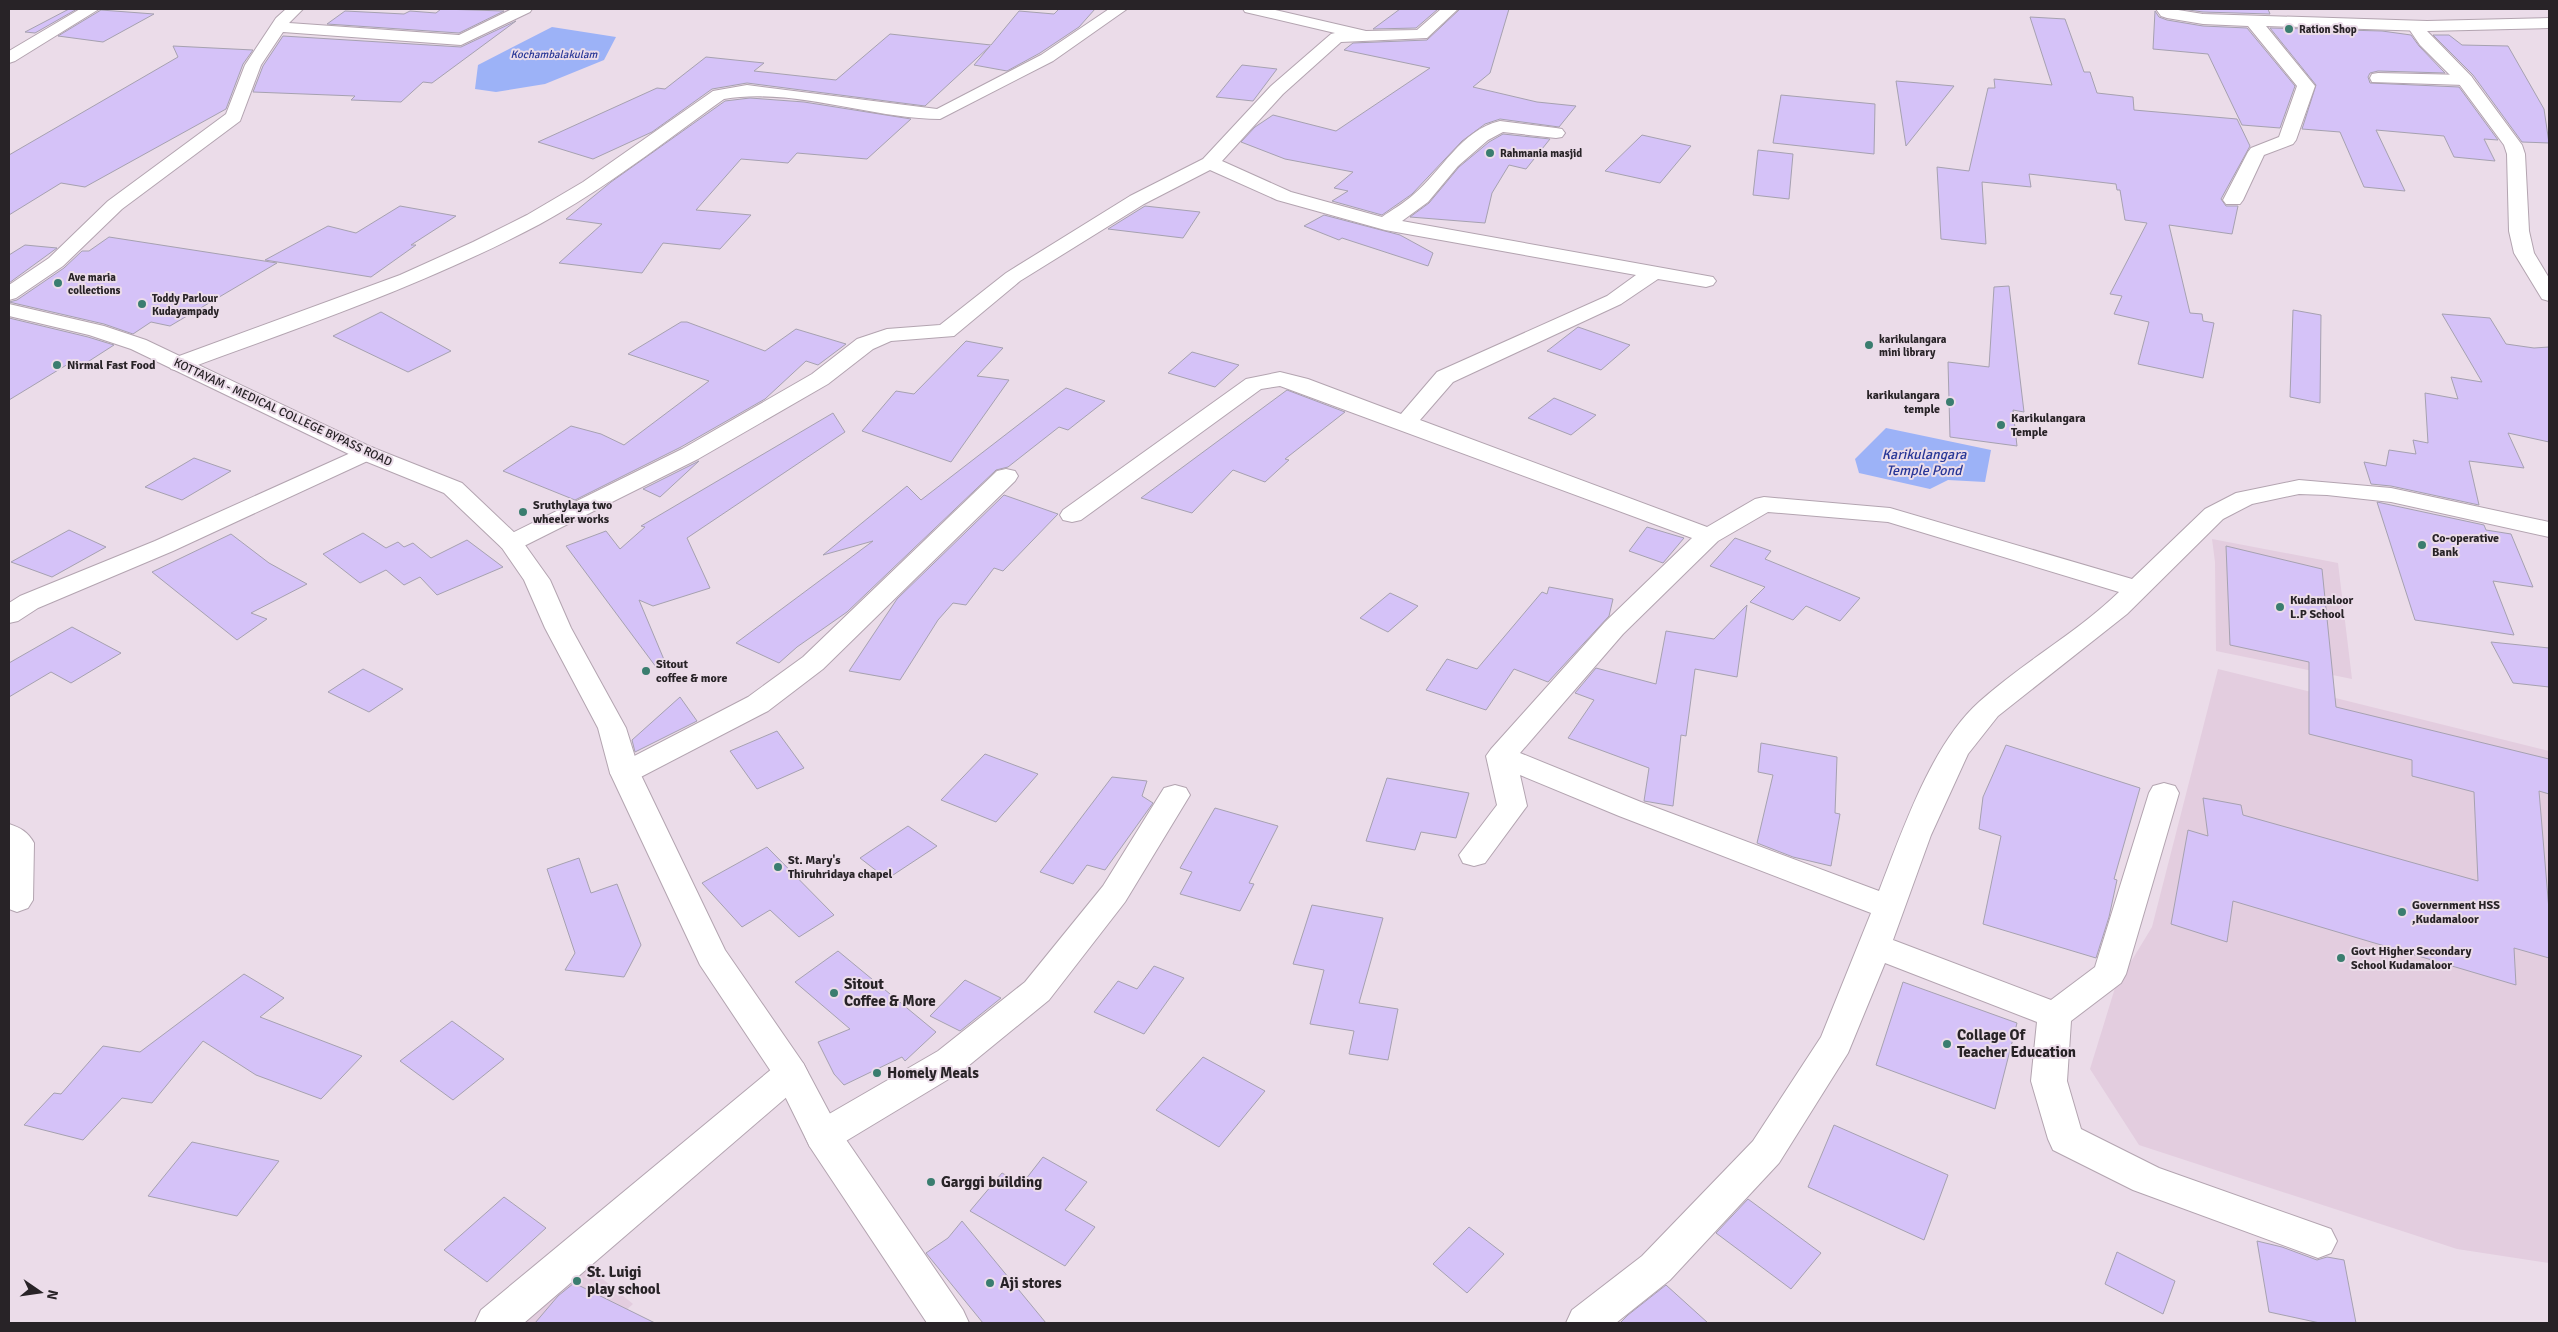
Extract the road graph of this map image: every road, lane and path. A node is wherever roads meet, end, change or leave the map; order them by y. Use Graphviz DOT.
graph roads {
  1 [pos="91,9"];
  2 [pos="295,9"];
  3 [pos="524,9"];
  4 [pos="1119,9"];
  5 [pos="1253,9"];
  6 [pos="1450,9"];
  7 [pos="2164,9"];
  8 [pos="2252,20"];
  9 [pos="2549,23"];
  10 [pos="2427,26"];
  11 [pos="278,27"];
  12 [pos="1375,36"];
  13 [pos="9,58"];
  14 [pos="2378,78"];
  15 [pos="2465,80"];
  16 [pos="1556,133"];
  17 [pos="1210,163"];
  18 [pos="2233,200"];
  19 [pos="1385,224"];
  20 [pos="1655,271"];
  21 [pos="1706,281"];
  22 [pos="9,294"];
  23 [pos="2549,295"];
  24 [pos="9,310"];
  25 [pos="179,364"];
  26 [pos="1405,423"];
  27 [pos="366,453"];
  28 [pos="1006,476"];
  29 [pos="1072,515"];
  30 [pos="2549,529"];
  31 [pos="1709,536"];
  32 [pos="511,543"];
  33 [pos="2137,589"];
  34 [pos="9,615"];
  35 [pos="1501,756"];
  36 [pos="625,773"];
  37 [pos="2164,793"];
  38 [pos="1175,795"];
  39 [pos="9,835"];
  40 [pos="1474,855"];
  41 [pos="17,900"];
  42 [pos="1890,908"];
  43 [pos="1875,946"];
  44 [pos="2055,1015"];
  45 [pos="791,1073"];
  46 [pos="823,1136"];
  47 [pos="2318,1241"];
  48 [pos="495,1323"];
  49 [pos="949,1323"];
  50 [pos="1586,1323"];
  1 -- 13 [label="street"];
  2 -- 11 [label="street"];
  3 -- 11 [label="street"];
  4 -- 25 [label="street"];
  5 -- 12 [label="street"];
  6 -- 12 [label="street"];
  7 -- 8 [label="street"];
  8 -- 10 [label="street"];
  8 -- 18 [label="street"];
  9 -- 10 [label="street"];
  10 -- 15 [label="street"];
  11 -- 22 [label="street"];
  12 -- 17 [label="street"];
  14 -- 15 [label="street"];
  15 -- 23 [label="street"];
  16 -- 19 [label="street"];
  17 -- 19 [label="street"];
  17 -- 32 [label="street"];
  19 -- 20 [label="street"];
  20 -- 21 [label="street"];
  20 -- 26 [label="street"];
  24 -- 25 [label="street, KOTTAYAM - MEDICAL COLLEGE BYPASS ROAD"];
  25 -- 27 [label="street, KOTTAYAM - MEDICAL COLLEGE BYPASS ROAD"];
  26 -- 29 [label="street"];
  26 -- 31 [label="street"];
  27 -- 32 [label="street, KOTTAYAM - MEDICAL COLLEGE BYPASS ROAD"];
  27 -- 34 [label="street"];
  28 -- 36 [label="street"];
  30 -- 33 [label="street"];
  31 -- 33 [label="street"];
  31 -- 35 [label="street"];
  32 -- 36 [label="street, KOTTAYAM - MEDICAL COLLEGE BYPASS ROAD"];
  33 -- 42 [label="street"];
  35 -- 40 [label="street"];
  35 -- 42 [label="street"];
  36 -- 45 [label="street, KOTTAYAM - MEDICAL COLLEGE BYPASS ROAD"];
  37 -- 44 [label="street"];
  38 -- 46 [label="street"];
  39 -- 41 [label="street"];
  42 -- 43 [label="street"];
  43 -- 44 [label="street"];
  43 -- 50 [label="street"];
  44 -- 47 [label="street"];
  45 -- 46 [label="street, KOTTAYAM - MEDICAL COLLEGE BYPASS ROAD"];
  45 -- 48 [label="street"];
  46 -- 49 [label="street, KOTTAYAM - MEDICAL COLLEGE BYPASS ROAD"];
}
